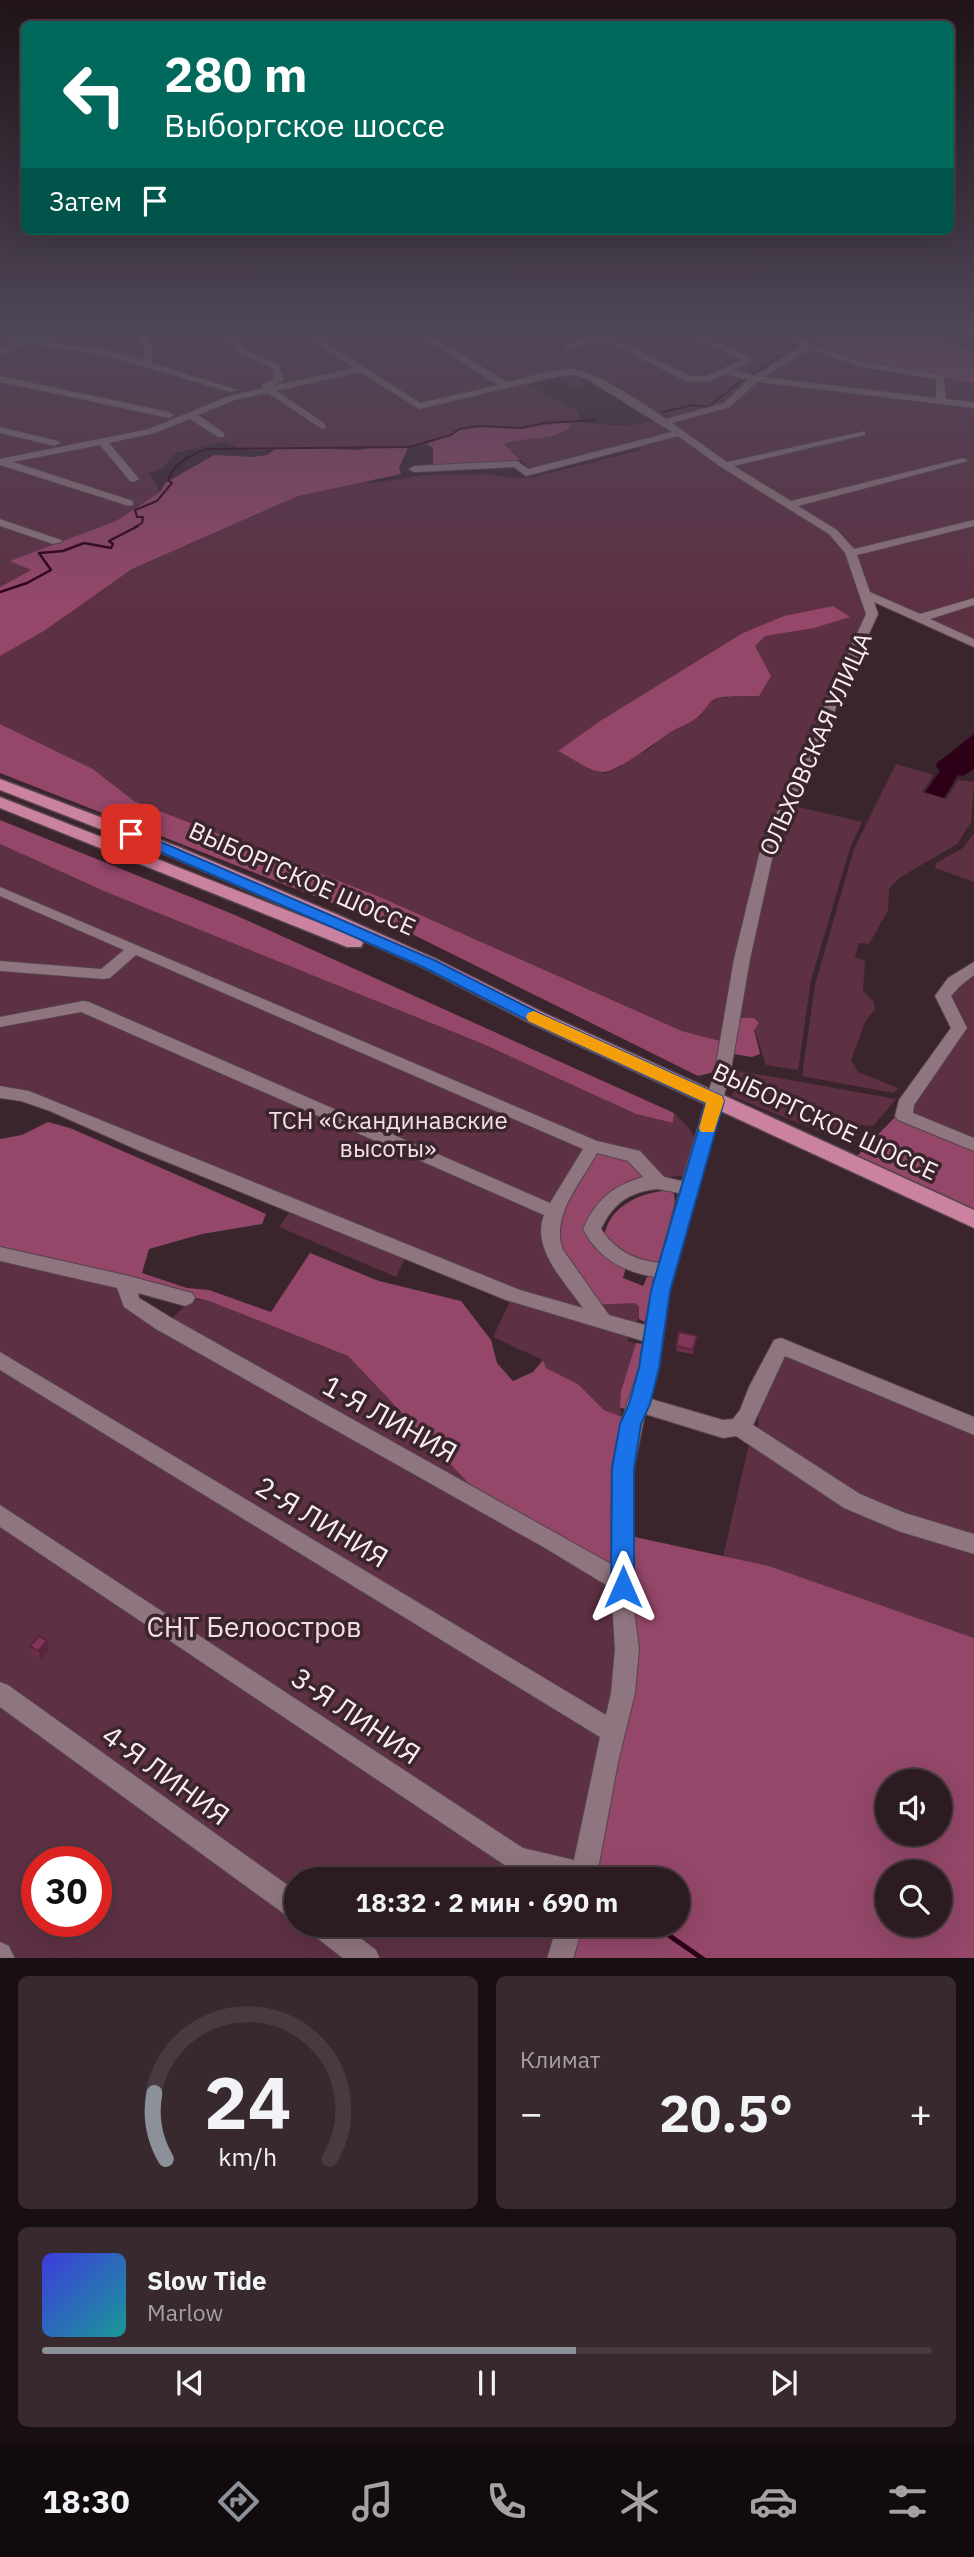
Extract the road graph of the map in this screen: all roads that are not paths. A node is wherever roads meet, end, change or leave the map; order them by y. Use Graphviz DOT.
graph roads {
  1 [pos="159,420"];
  2 [pos="178,420"];
  3 [pos="199,420"];
  4 [pos="314,420"];
  5 [pos="661,420"];
  6 [pos="670,420"];
  7 [pos="664,422"];
  8 [pos="322,426"];
  9 [pos="0,430"];
  10 [pos="679,433"];
  11 [pos="862,433"];
  12 [pos="221,435"];
  13 [pos="103,442"];
  14 [pos="55,443"];
  15 [pos="1,459"];
  16 [pos="964,461"];
  17 [pos="725,465"];
  18 [pos="414,469"];
  19 [pos="134,479"];
  20 [pos="129,503"];
  21 [pos="789,505"];
  22 [pos="0,522"];
  23 [pos="974,523"];
  24 [pos="57,542"];
  25 [pos="851,553"];
  26 [pos="867,595"];
  27 [pos="974,601"];
  28 [pos="921,618"];
  29 [pos="974,643"];
  30 [pos="0,784"];
  31 [pos="0,802"];
  32 [pos="0,891"];
  33 [pos="134,950"];
  34 [pos="0,966"];
  35 [pos="974,967"];
  36 [pos="539,1019"];
  37 [pos="0,1022"];
  38 [pos="0,1092"];
  39 [pos="716,1101"];
  40 [pos="974,1145"];
  41 [pos="593,1146"];
  42 [pos="657,1181"];
  43 [pos="688,1189"];
  44 [pos="554,1212"];
  45 [pos="974,1220"];
  46 [pos="0,1254"];
  47 [pos="666,1271"];
  48 [pos="128,1292"];
  49 [pos="186,1298"];
  50 [pos="601,1319"];
  51 [pos="654,1336"];
  52 [pos="0,1360"];
  53 [pos="639,1404"];
  54 [pos="974,1426"];
  55 [pos="739,1427"];
  56 [pos="0,1515"];
  57 [pos="974,1544"];
  58 [pos="623,1583"];
  59 [pos="0,1693"];
  60 [pos="614,1731"];
  61 [pos="547,1867"];
  62 [pos="586,1867"];
  63 [pos="284,1898"];
  64 [pos="338,1937"];
  65 [pos="566,1937"];
  66 [pos="368,1958"];
  67 [pos="560,1958"];
  1 -- 14 [label="street"];
  2 -- 13 [label="street"];
  3 -- 12 [label="street"];
  4 -- 8 [label="street"];
  5 -- 7 [label="street"];
  6 -- 7 [label="street"];
  7 -- 10 [label="street"];
  9 -- 14 [label="street"];
  10 -- 17 [label="street"];
  10 -- 18 [label="street"];
  11 -- 17 [label="street"];
  13 -- 15 [label="street"];
  13 -- 19 [label="street"];
  14 -- 15 [label="street"];
  15 -- 20 [label="street"];
  16 -- 21 [label="street"];
  17 -- 21 [label="street"];
  21 -- 25 [label="street"];
  22 -- 24 [label="street"];
  23 -- 25 [label="street"];
  25 -- 26 [label="street, ОЛЬХОВСКАЯ УЛИЦА"];
  26 -- 28 [label="street"];
  26 -- 39 [label="street, ОЛЬХОВСКАЯ УЛИЦА"];
  27 -- 28 [label="street"];
  28 -- 29 [label="street"];
  30 -- 36 [label="main road, ВЫБОРГСКОЕ ШОССЕ"];
  31 -- 36 [label="main road, ВЫБОРГСКОЕ ШОССЕ"];
  32 -- 33 [label="street"];
  33 -- 34 [label="street"];
  33 -- 41 [label="street"];
  35 -- 40 [label="street"];
  36 -- 39 [label="main road, ВЫБОРГСКОЕ ШОССЕ"];
  37 -- 44 [label="street"];
  38 -- 50 [label="street"];
  39 -- 43 [label="street, ОЛЬХОВСКАЯ УЛИЦА"];
  39 -- 45 [label="main road, ВЫБОРГСКОЕ ШОССЕ"];
  41 -- 42 [label="street"];
  41 -- 44 [label="street"];
  42 -- 43 [label="street"];
  42 -- 47 [label="street"];
  43 -- 47 [label="street, ОЛЬХОВСКАЯ УЛИЦА"];
  44 -- 50 [label="street"];
  46 -- 48 [label="street"];
  47 -- 51 [label="street, ОЛЬХОВСКАЯ УЛИЦА"];
  48 -- 49 [label="street"];
  48 -- 58 [label="street, 1-Я ЛИНИЯ"];
  50 -- 51 [label="street"];
  51 -- 53 [label="street, ОЛЬХОВСКАЯ УЛИЦА"];
  52 -- 60 [label="street, 2-Я ЛИНИЯ"];
  53 -- 55 [label="street"];
  53 -- 58 [label="street, ОЛЬХОВСКАЯ УЛИЦА"];
  54 -- 55 [label="street"];
  55 -- 57 [label="street"];
  56 -- 61 [label="street, 3-Я ЛИНИЯ"];
  58 -- 60 [label="street, ОЛЬХОВСКАЯ УЛИЦА"];
  59 -- 63 [label="street, 4-Я ЛИНИЯ"];
  60 -- 62 [label="street, ОЛЬХОВСКАЯ УЛИЦА"];
  64 -- 66 [label="street"];
  65 -- 67 [label="street"];
}
